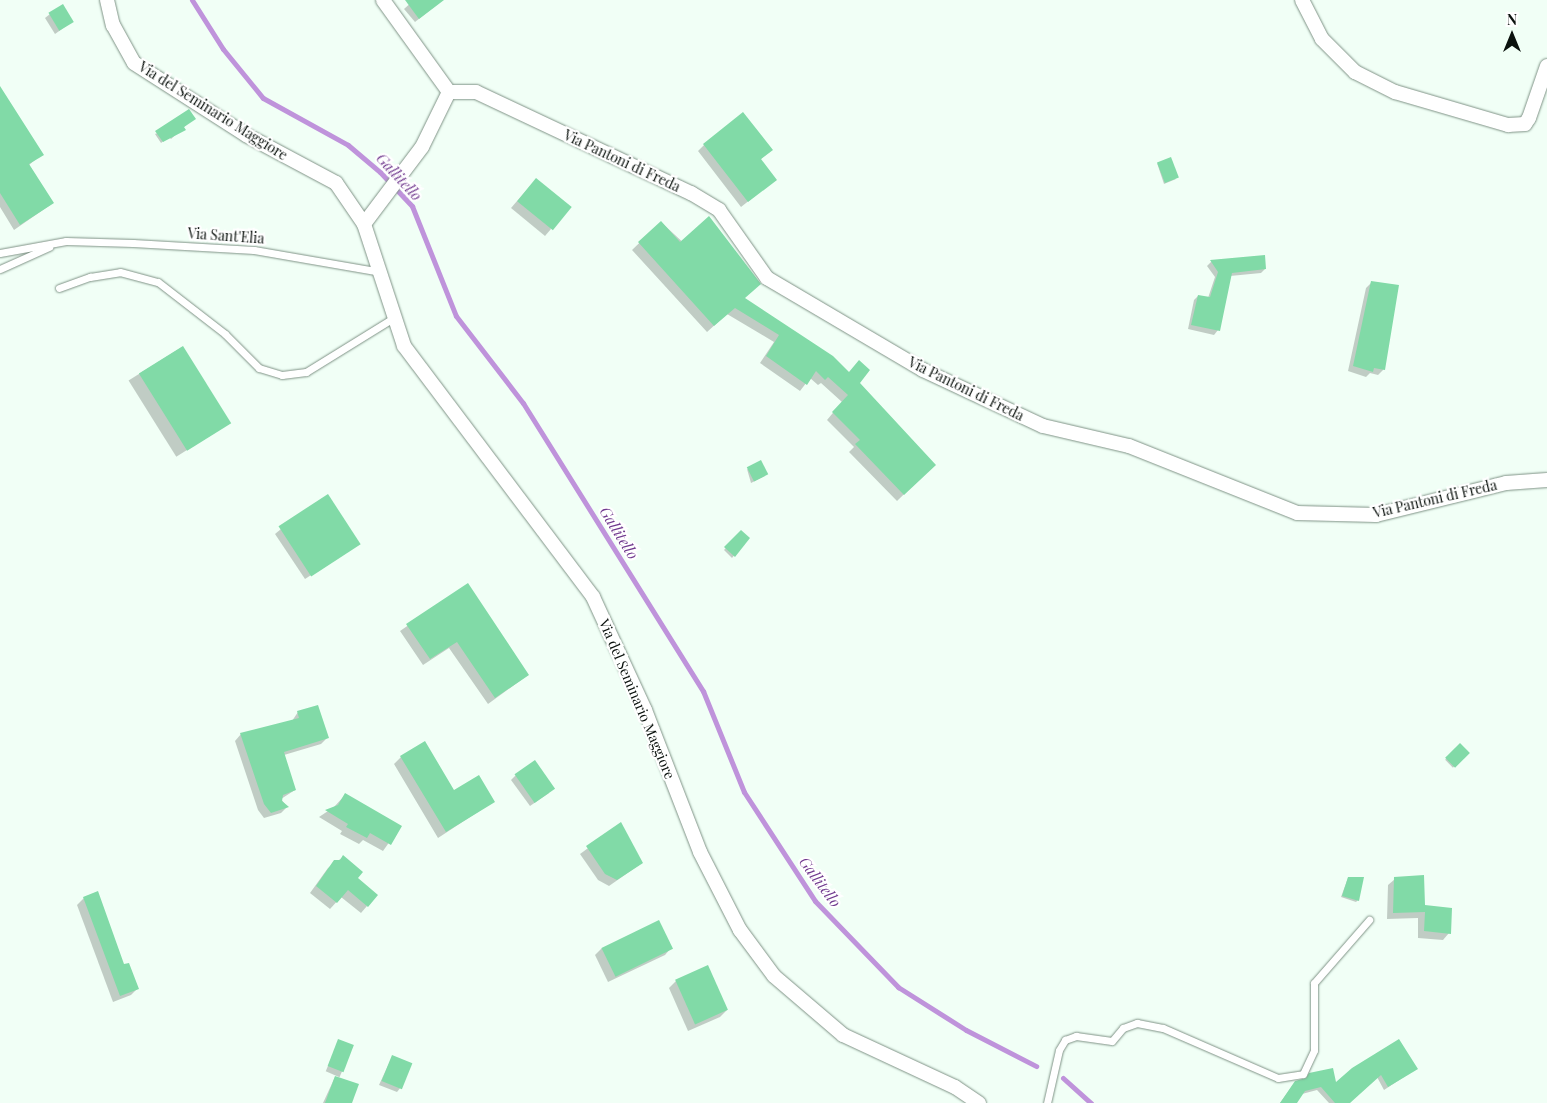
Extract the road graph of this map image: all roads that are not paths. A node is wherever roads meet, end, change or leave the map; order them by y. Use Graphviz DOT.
graph roads {
  1 [pos="107,0"];
  2 [pos="383,0"];
  3 [pos="1302,0"];
  4 [pos="1547,66"];
  5 [pos="449,92"];
  6 [pos="367,218"];
  7 [pos="66,241"];
  8 [pos="0,253"];
  9 [pos="0,268"];
  10 [pos="382,272"];
  11 [pos="59,288"];
  12 [pos="395,316"];
  13 [pos="1547,480"];
  14 [pos="1369,920"];
  15 [pos="979,1103"];
  16 [pos="1047,1103"];
  1 -- 6 [label="street, Via del Seminario Maggiore"];
  2 -- 5 [label="street"];
  3 -- 4 [label="street"];
  5 -- 6 [label="street"];
  5 -- 13 [label="street, Via Pantoni di Freda"];
  6 -- 10 [label="street, Via del Seminario Maggiore"];
  7 -- 8 [label="lane, Via Sant'Elia"];
  7 -- 9 [label="lane, Via Sant'Elia"];
  7 -- 10 [label="lane, Via Sant'Elia"];
  10 -- 12 [label="street, Via del Seminario Maggiore"];
  11 -- 12 [label="lane"];
  12 -- 15 [label="street, Via del Seminario Maggiore"];
  14 -- 16 [label="lane"];
}
